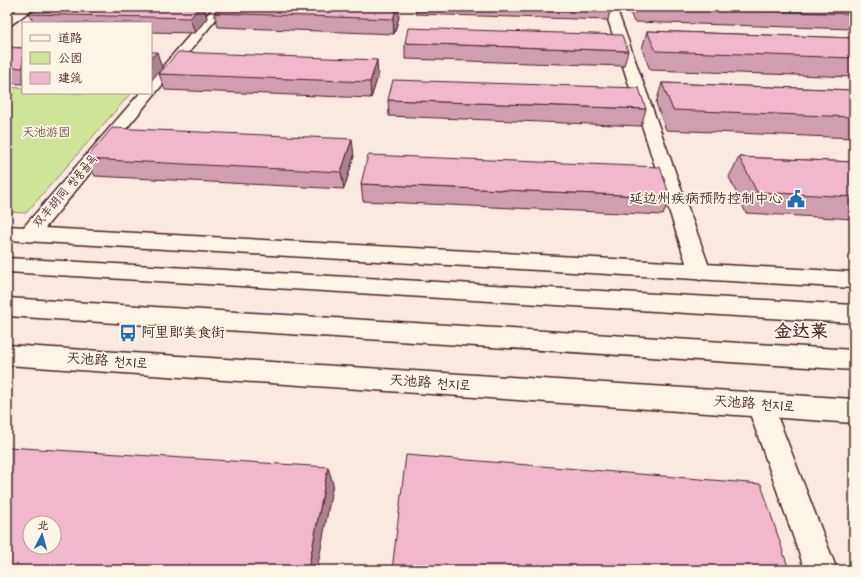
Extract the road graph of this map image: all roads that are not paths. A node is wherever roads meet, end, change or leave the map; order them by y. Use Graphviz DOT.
graph roads {
  1 [pos="29,7"];
  2 [pos="220,7"];
  3 [pos="610,7"];
  4 [pos="7,22"];
  5 [pos="152,88"];
  6 [pos="147,94"];
  7 [pos="7,233"];
  8 [pos="29,234"];
  9 [pos="7,265"];
  10 [pos="700,272"];
  11 [pos="854,280"];
  12 [pos="7,307"];
  13 [pos="854,314"];
  14 [pos="7,355"];
  15 [pos="854,360"];
  16 [pos="760,405"];
  17 [pos="854,411"];
  18 [pos="821,570"];
  1 -- 4 [label="street"];
  2 -- 5 [label="street"];
  3 -- 10 [label="street"];
  6 -- 8 [label="street, 双丰胡同 쌍풍골목"];
  7 -- 8 [label="street"];
  8 -- 10 [label="street"];
  9 -- 13 [label="street"];
  10 -- 11 [label="street"];
  12 -- 15 [label="street"];
  14 -- 16 [label="street, 天池路 천지로"];
  16 -- 17 [label="street, 天池路 천지로"];
  16 -- 18 [label="street"];
}
